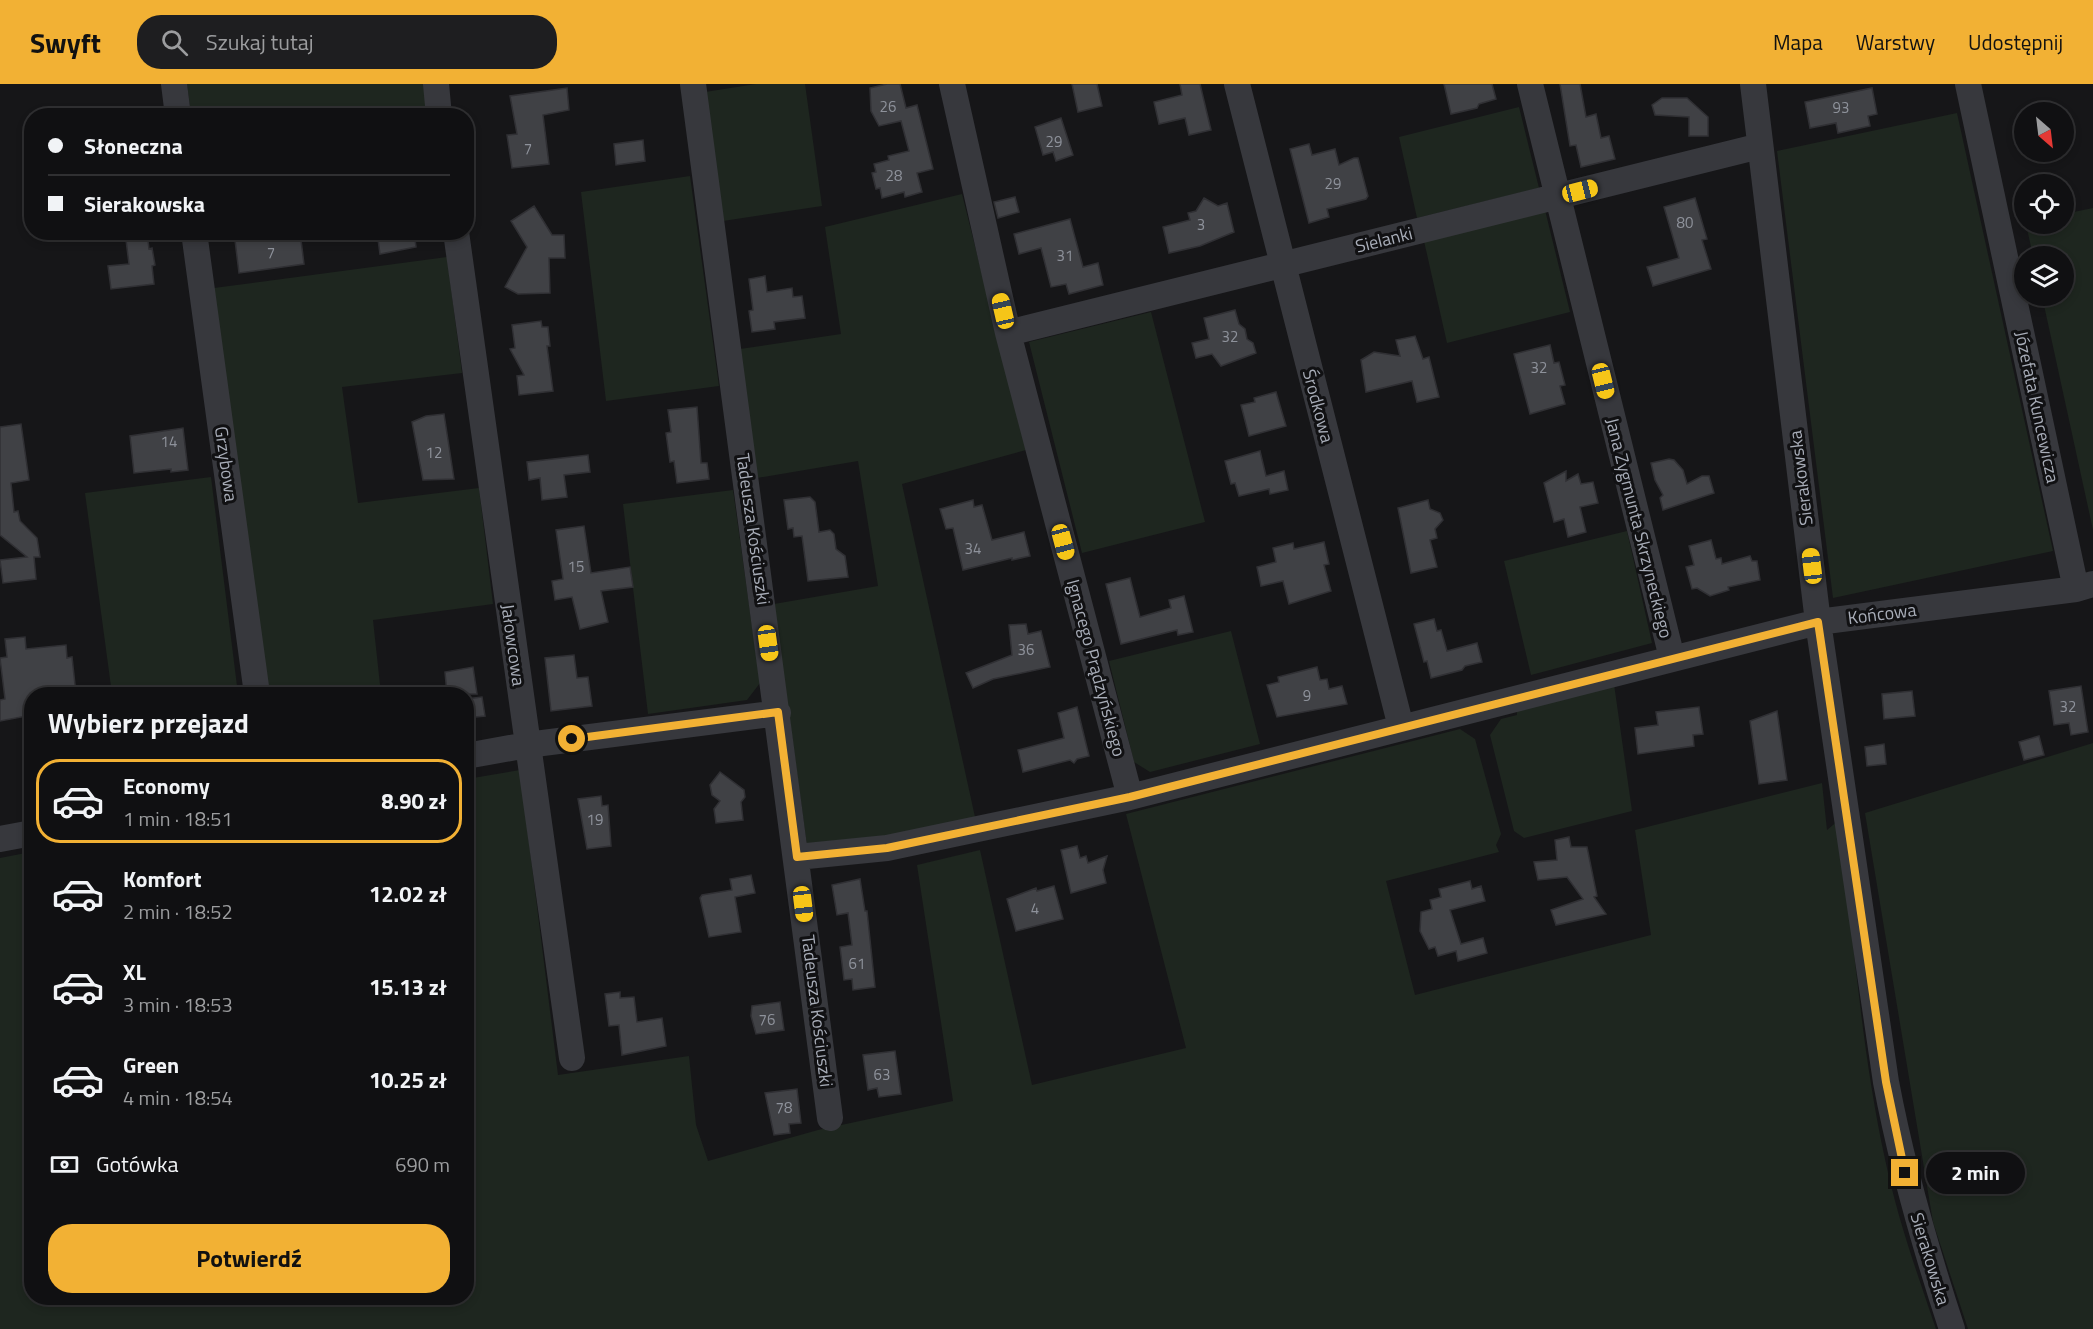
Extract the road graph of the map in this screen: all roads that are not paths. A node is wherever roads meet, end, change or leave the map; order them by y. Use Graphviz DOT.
graph roads {
  1 [pos="174,84"];
  2 [pos="436,84"];
  3 [pos="693,84"];
  4 [pos="952,84"];
  5 [pos="1237,84"];
  6 [pos="1530,84"];
  7 [pos="1753,84"];
  8 [pos="1968,84"];
  9 [pos="177,108"];
  10 [pos="439,108"];
  11 [pos="1760,146"];
  12 [pos="1557,197"];
  13 [pos="195,240"];
  14 [pos="457,240"];
  15 [pos="1281,266"];
  16 [pos="1008,333"];
  17 [pos="2085,587"];
  18 [pos="1818,622"];
  19 [pos="1671,658"];
  20 [pos="256,687"];
  21 [pos="778,712"];
  22 [pos="1401,727"];
  23 [pos="527,745"];
  24 [pos="474,755"];
  25 [pos="1130,797"];
  26 [pos="24,834"];
  27 [pos="0,839"];
  28 [pos="797,857"];
  29 [pos="572,1058"];
  30 [pos="830,1118"];
  31 [pos="1952,1329"];
  1 -- 9 [label="street"];
  2 -- 10 [label="street"];
  3 -- 21 [label="street, Tadeusza Kościuszki"];
  4 -- 16 [label="street, Ignacego Prądzyńskiego"];
  5 -- 15 [label="street, Środkowa"];
  6 -- 12 [label="street, Jana Zygmunta Skrzyneckiego"];
  7 -- 11 [label="street, Sierakowska"];
  8 -- 17 [label="street, Józefata Kuncewicza"];
  11 -- 12 [label="street, Sielanki"];
  11 -- 18 [label="street, Sierakowska"];
  12 -- 15 [label="street, Sielanki"];
  12 -- 19 [label="street, Jana Zygmunta Skrzyneckiego"];
  13 -- 20 [label="street, Grzybowa"];
  14 -- 23 [label="street, Jałowcowa"];
  15 -- 16 [label="street, Sielanki"];
  15 -- 22 [label="street, Środkowa"];
  16 -- 25 [label="street, Ignacego Prądzyńskiego"];
  17 -- 18 [label="street, Końcowa"];
  18 -- 19 [label="street, Końcowa"];
  18 -- 31 [label="street, Sierakowska"];
  19 -- 22 [label="street, Końcowa"];
  21 -- 23 [label="street"];
  21 -- 28 [label="street, Tadeusza Kościuszki"];
  22 -- 25 [label="street, Końcowa"];
  23 -- 24 [label="street"];
  23 -- 29 [label="street, Jałowcowa"];
  25 -- 28 [label="street, Końcowa"];
  26 -- 27 [label="street"];
  28 -- 30 [label="street, Tadeusza Kościuszki"];
}
